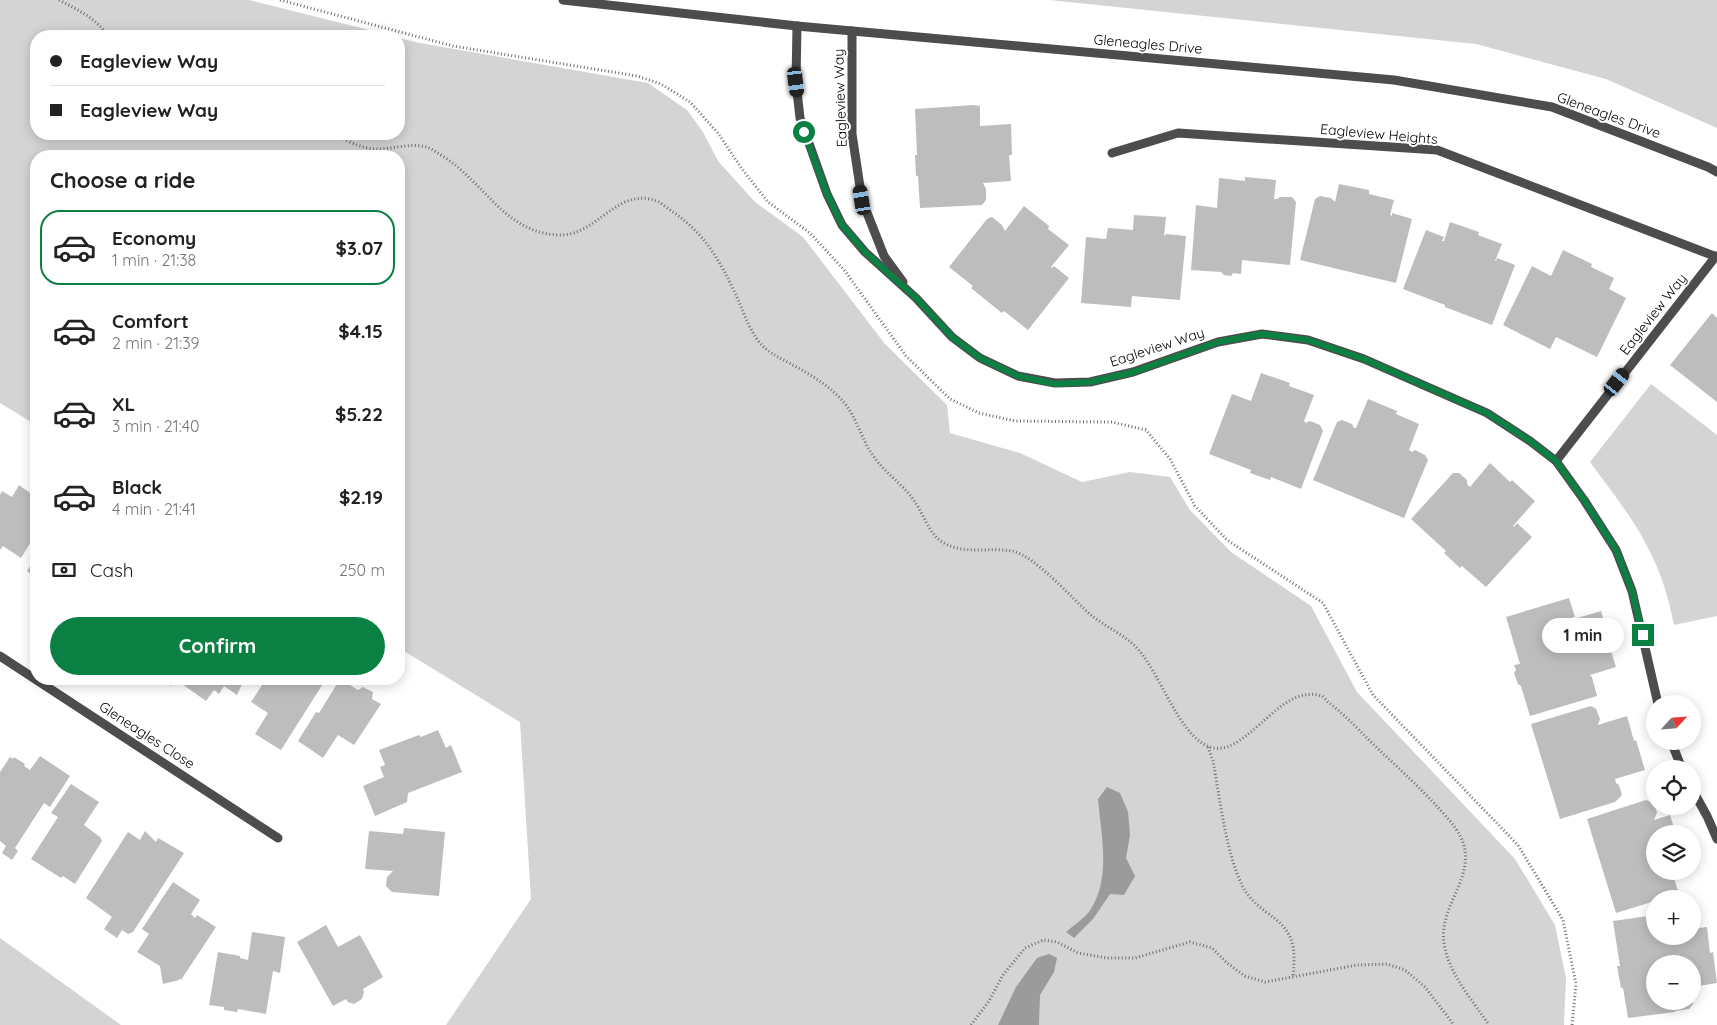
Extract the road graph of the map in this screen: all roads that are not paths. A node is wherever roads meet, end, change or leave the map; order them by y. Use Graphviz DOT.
graph roads {
  1 [pos="563,0"];
  2 [pos="796,26"];
  3 [pos="852,31"];
  4 [pos="1112,153"];
  5 [pos="1717,172"];
  6 [pos="1716,256"];
  7 [pos="916,298"];
  8 [pos="1556,461"];
  9 [pos="0,656"];
  10 [pos="30,676"];
  11 [pos="44,685"];
  12 [pos="1656,695"];
  13 [pos="1701,805"];
  14 [pos="278,838"];
  15 [pos="1717,839"];
  1 -- 2 [label="street, Gleneagles Drive"];
  2 -- 3 [label="street, Gleneagles Drive"];
  2 -- 7 [label="street, Eagleview Way"];
  3 -- 5 [label="street, Gleneagles Drive"];
  3 -- 7 [label="street, Eagleview Way"];
  4 -- 6 [label="street, Eagleview Heights"];
  6 -- 8 [label="street, Eagleview Way"];
  7 -- 8 [label="street, Eagleview Way"];
  8 -- 12 [label="street, Eagleview Way"];
  9 -- 10 [label="street, Gleneagles Close"];
  11 -- 14 [label="street, Gleneagles Close"];
  13 -- 15 [label="street"];
}
